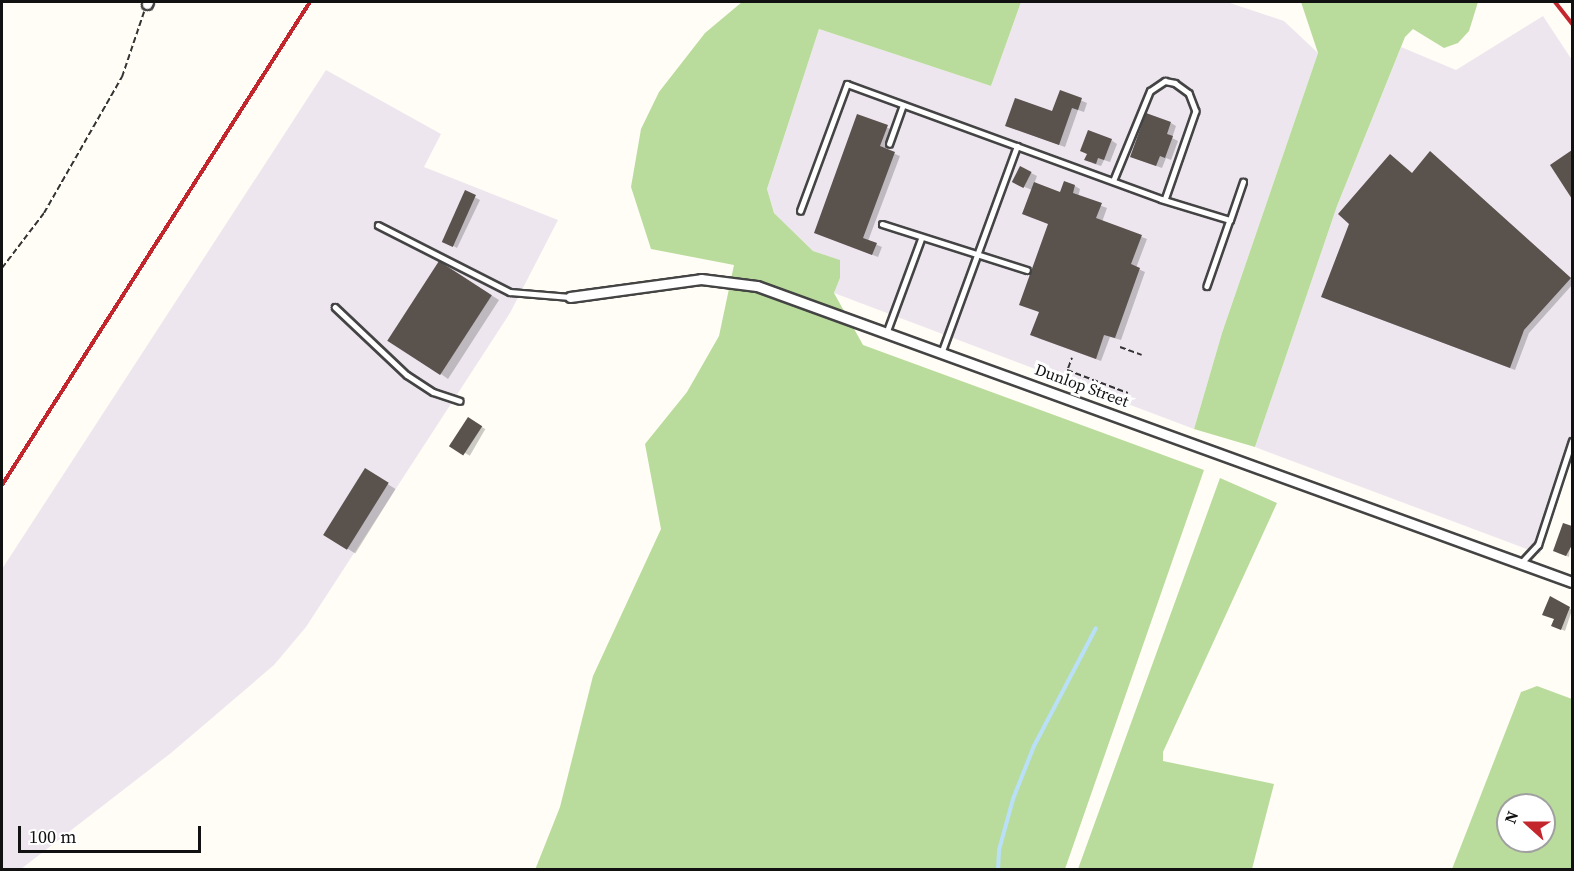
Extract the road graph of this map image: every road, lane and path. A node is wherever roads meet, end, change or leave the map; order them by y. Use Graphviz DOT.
graph roads {
  1 [pos="147,3"];
  2 [pos="903,105"];
  3 [pos="889,144"];
  4 [pos="1017,146"];
  5 [pos="1113,181"];
  6 [pos="1243,182"];
  7 [pos="1165,200"];
  8 [pos="800,211"];
  9 [pos="1230,220"];
  10 [pos="882,224"];
  11 [pos="378,225"];
  12 [pos="921,239"];
  13 [pos="978,252"];
  14 [pos="2,268"];
  15 [pos="1027,270"];
  16 [pos="1207,286"];
  17 [pos="570,297"];
  18 [pos="334,307"];
  19 [pos="887,331"];
  20 [pos="1120,347"];
  21 [pos="942,351"];
  22 [pos="1142,355"];
  23 [pos="1072,358"];
  24 [pos="1067,370"];
  25 [pos="1059,393"];
  26 [pos="1128,393"];
  27 [pos="460,401"];
  28 [pos="1572,441"];
  29 [pos="1521,563"];
  30 [pos="1572,582"];
  1 -- 14 [label="path"];
  2 -- 3 [label="lane"];
  2 -- 4 [label="lane"];
  2 -- 8 [label="lane"];
  4 -- 5 [label="lane"];
  4 -- 13 [label="lane"];
  5 -- 7 [label="lane"];
  5 -- 7 [label="lane"];
  6 -- 9 [label="lane"];
  7 -- 9 [label="lane"];
  9 -- 16 [label="lane"];
  10 -- 12 [label="lane"];
  11 -- 17 [label="lane"];
  12 -- 13 [label="lane"];
  12 -- 19 [label="lane"];
  13 -- 15 [label="lane"];
  13 -- 21 [label="lane"];
  17 -- 19 [label="street, Dunlop Street"];
  18 -- 27 [label="lane"];
  19 -- 21 [label="street, Dunlop Street"];
  20 -- 22 [label="path"];
  21 -- 25 [label="street, Dunlop Street"];
  23 -- 24 [label="path"];
  24 -- 25 [label="path"];
  24 -- 26 [label="path"];
  25 -- 29 [label="street, Dunlop Street"];
  28 -- 29 [label="lane"];
  29 -- 30 [label="street, Dunlop Street"];
}
